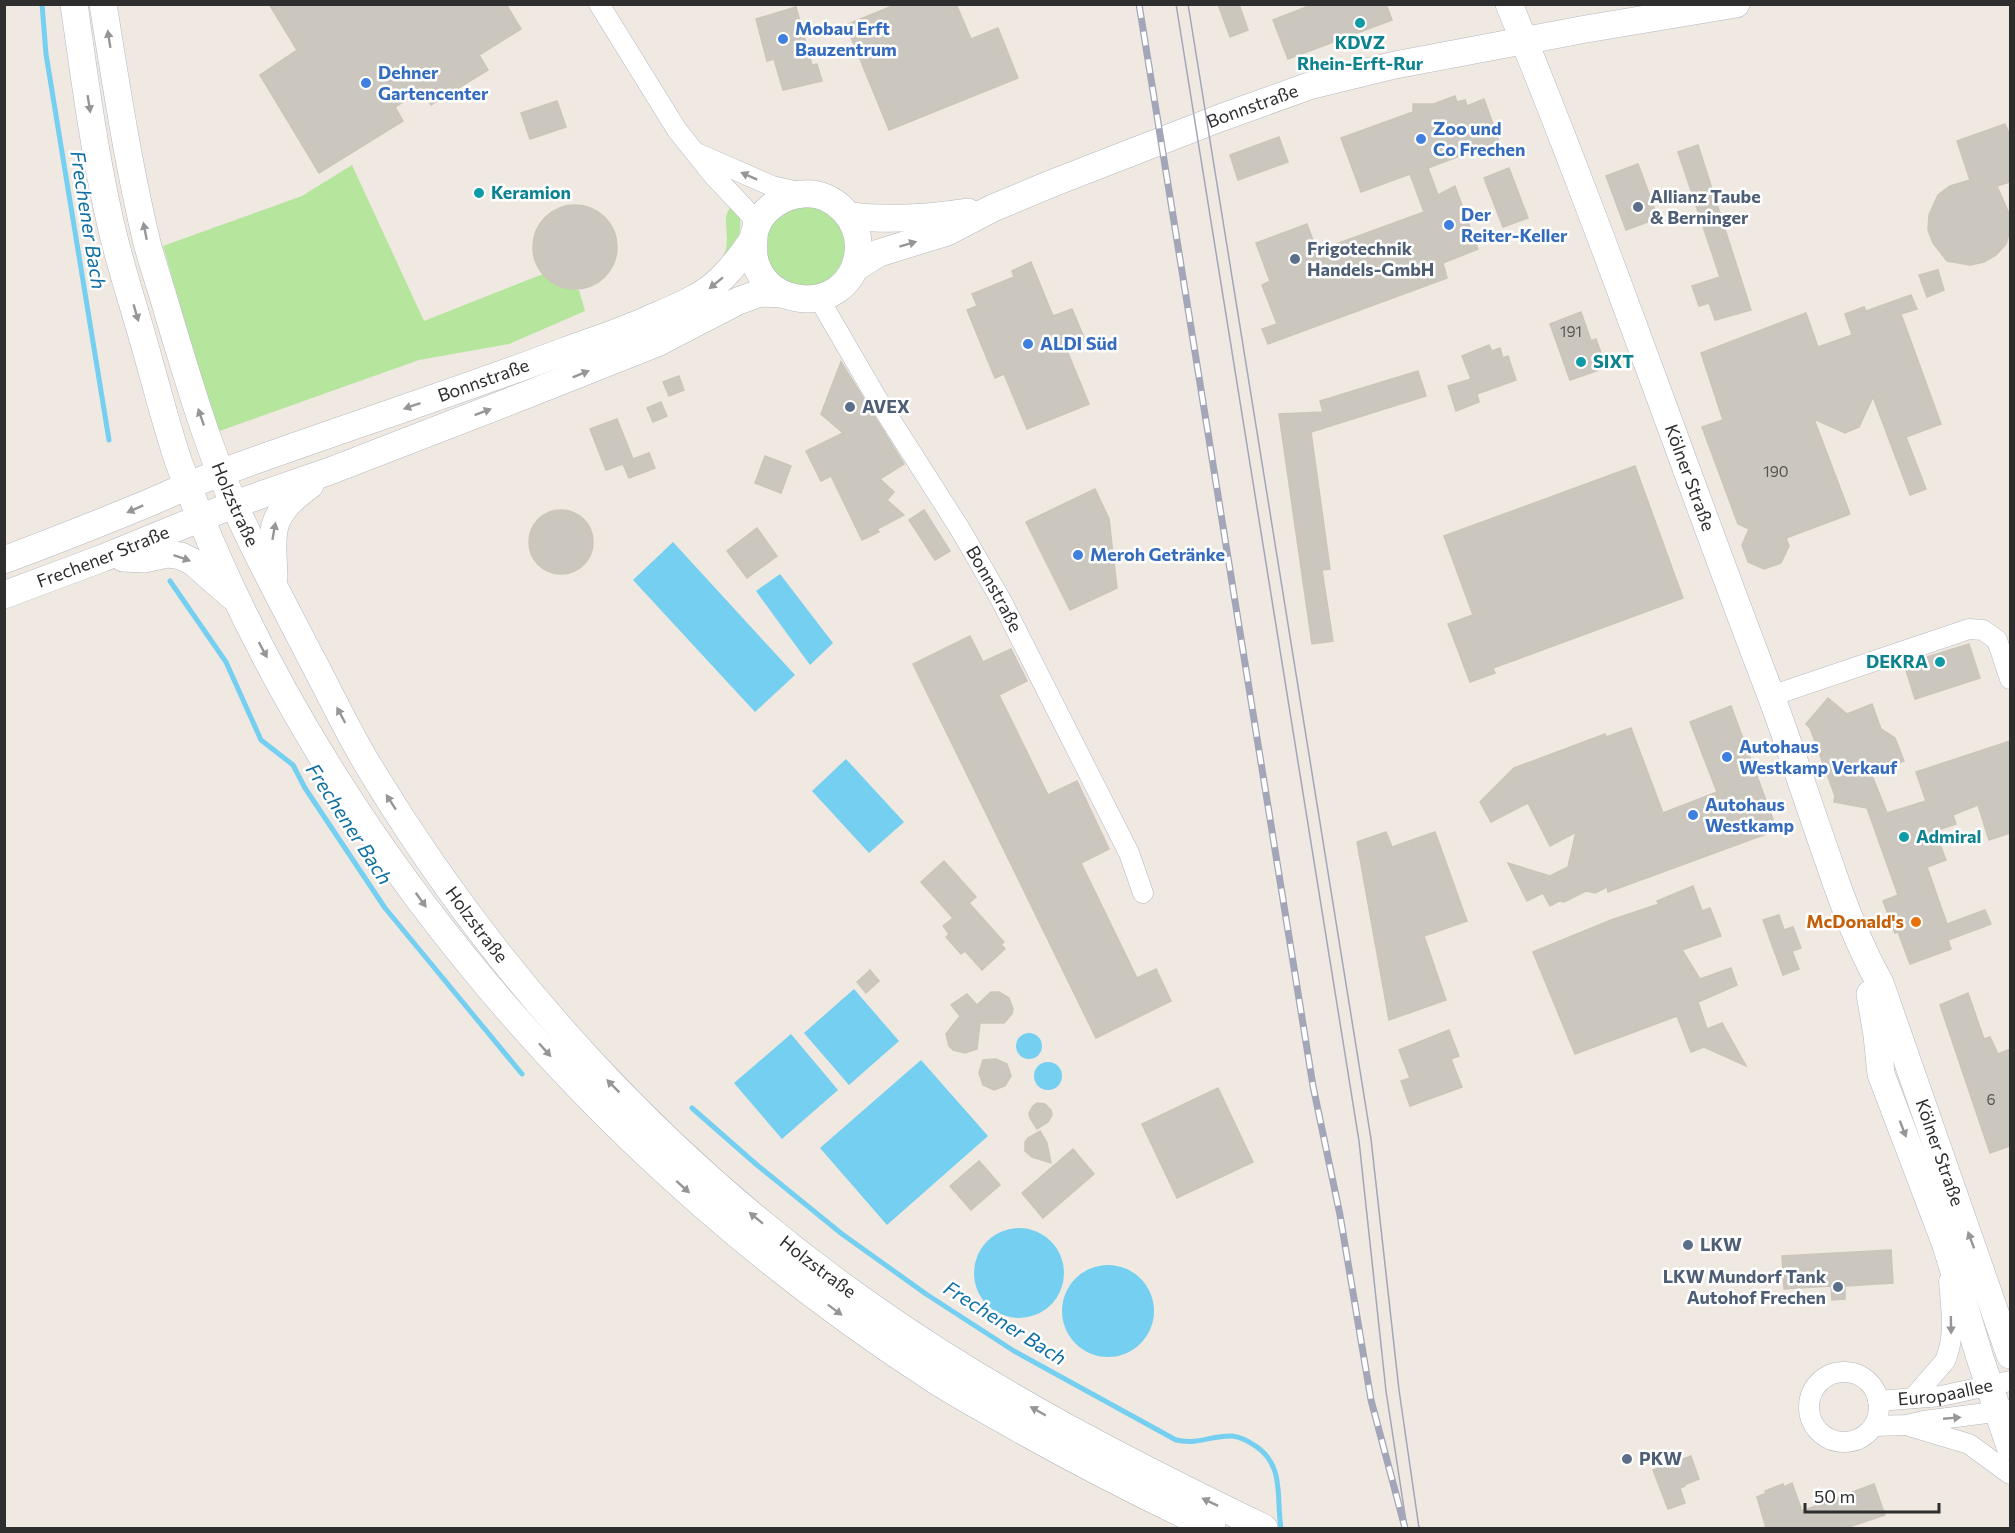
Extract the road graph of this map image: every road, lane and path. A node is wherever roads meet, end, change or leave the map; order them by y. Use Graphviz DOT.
graph roads {
  1 [pos="74,4"];
  2 [pos="103,4"];
  3 [pos="599,4"];
  4 [pos="1509,4"];
  5 [pos="1736,4"];
  6 [pos="1524,41"];
  7 [pos="696,152"];
  8 [pos="803,194"];
  9 [pos="993,208"];
  10 [pos="850,216"];
  11 [pos="755,232"];
  12 [pos="855,268"];
  13 [pos="782,294"];
  14 [pos="821,298"];
  15 [pos="330,471"];
  16 [pos="221,472"];
  17 [pos="188,485"];
  18 [pos="235,504"];
  19 [pos="202,519"];
  20 [pos="104,558"];
  21 [pos="4,560"];
  22 [pos="275,589"];
  23 [pos="4,595"];
  24 [pos="235,598"];
  25 [pos="2010,679"];
  26 [pos="1771,696"];
  27 [pos="1143,893"];
  28 [pos="1863,953"];
  29 [pos="1946,1245"];
  30 [pos="1990,1296"];
  31 [pos="2010,1325"];
  32 [pos="2010,1355"];
  33 [pos="2000,1384"];
  34 [pos="1913,1398"];
  35 [pos="1878,1401"];
  36 [pos="2004,1412"];
  37 [pos="1907,1425"];
  38 [pos="1874,1426"];
  39 [pos="2010,1447"];
  40 [pos="2010,1474"];
  41 [pos="1212,1528"];
  42 [pos="1263,1528"];
  1 -- 17 [label="main road, Holzstraße, one-way"];
  16 -- 2 [label="main road, Holzstraße, one-way"];
  3 -- 7 [label="street"];
  4 -- 6 [label="main road, Kölner Straße"];
  5 -- 6 [label="main road, Bonnstraße"];
  6 -- 9 [label="main road, Bonnstraße"];
  6 -- 26 [label="main road, Kölner Straße"];
  8 -- 7 [label="street, one-way"];
  7 -- 11 [label="street"];
  8 -- 10 [label="main road"];
  8 -- 11 [label="main road"];
  9 -- 10 [label="main road, Bonnstraße"];
  12 -- 9 [label="main road, Bonnstraße, one-way"];
  10 -- 12 [label="main road"];
  11 -- 13 [label="main road"];
  11 -- 16 [label="main road, Bonnstraße, one-way"];
  12 -- 14 [label="main road"];
  13 -- 14 [label="main road"];
  15 -- 13 [label="main road, Bonnstraße, one-way"];
  14 -- 27 [label="street, Bonnstraße"];
  15 -- 18 [label="main road, Bonnstraße"];
  22 -- 15 [label="main road, one-way"];
  16 -- 17 [label="main road, Bonnstraße"];
  16 -- 18 [label="main road, Holzstraße"];
  17 -- 19 [label="main road, Holzstraße"];
  17 -- 21 [label="main road, Frechener Straße, one-way"];
  18 -- 19 [label="main road, Bonnstraße"];
  18 -- 22 [label="main road, Holzstraße"];
  19 -- 20 [label="main road, Frechener Straße"];
  19 -- 24 [label="main road, Holzstraße"];
  20 -- 23 [label="main road, Frechener Straße"];
  20 -- 24 [label="main road, one-way"];
  42 -- 22 [label="main road, Holzstraße, one-way"];
  24 -- 41 [label="main road, Holzstraße, one-way"];
  25 -- 26 [label="street"];
  26 -- 28 [label="main road, Kölner Straße"];
  28 -- 29 [label="main road, Kölner Straße, one-way"];
  30 -- 28 [label="main road, Kölner Straße, one-way"];
  29 -- 33 [label="main road, Kölner Straße"];
  29 -- 34 [label="street, Kölner Straße, one-way"];
  30 -- 31 [label="street"];
  30 -- 32 [label="main road, Kölner Straße"];
  33 -- 34 [label="street, Europaallee"];
  33 -- 36 [label="main road, Kölner Straße"];
  34 -- 35 [label="street, Europaallee"];
  35 -- 38 [label="street"];
  35 -- 38 [label="street"];
  37 -- 36 [label="street, Europaallee, one-way"];
  36 -- 39 [label="main road, Kölner Straße"];
  37 -- 38 [label="street, Europaallee"];
  37 -- 40 [label="street, Europaallee"];
}
